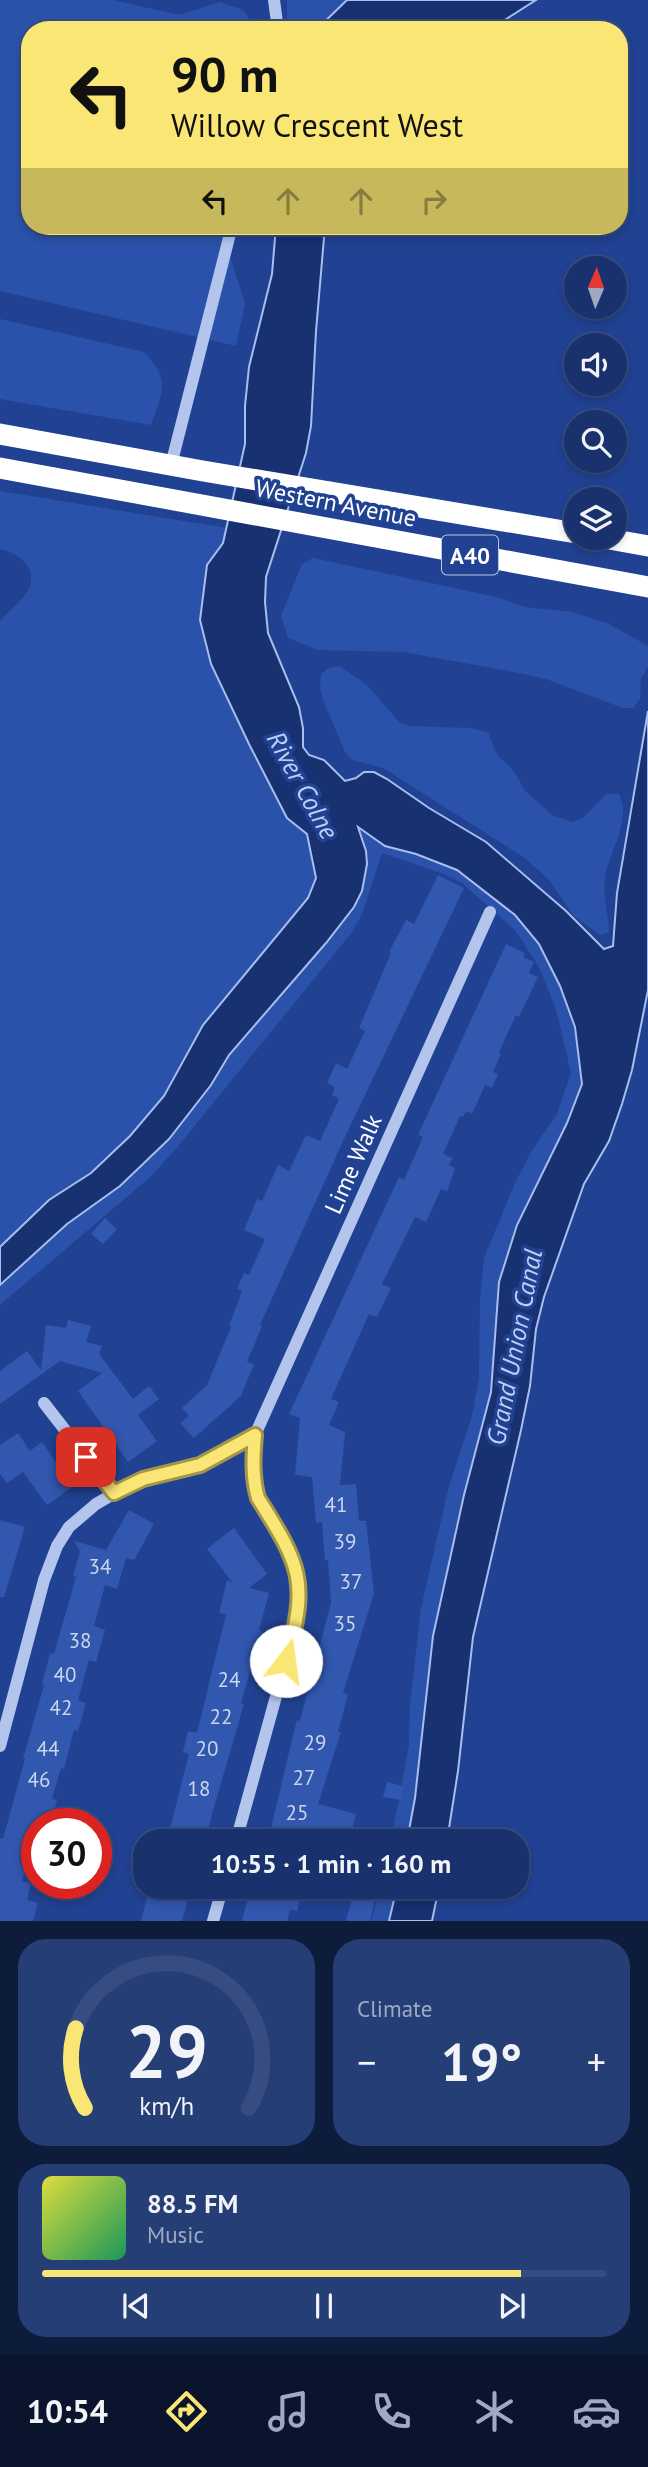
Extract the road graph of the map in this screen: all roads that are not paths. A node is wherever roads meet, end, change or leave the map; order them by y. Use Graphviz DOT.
graph roads {
  1 [pos="274,0"];
  2 [pos="277,21"];
  3 [pos="230,235"];
  4 [pos="0,434"];
  5 [pos="171,465"];
  6 [pos="0,469"];
  7 [pos="564,531"];
  8 [pos="627,542"];
  9 [pos="648,546"];
  10 [pos="643,586"];
  11 [pos="490,912"];
  12 [pos="44,1403"];
  13 [pos="255,1435"];
  14 [pos="114,1493"];
  15 [pos="0,1746"];
  16 [pos="239,1829"];
  17 [pos="220,1899"];
  18 [pos="214,1921"];
  1 -- 2 [label="street"];
  3 -- 5 [label="street"];
  4 -- 5 [label="highway, Western Avenue / A40"];
  5 -- 7 [label="highway, Western Avenue / A40"];
  6 -- 10 [label="highway, Western Avenue / A40"];
  8 -- 9 [label="highway"];
  11 -- 13 [label="street, Lime Walk"];
  12 -- 14 [label="street"];
  13 -- 14 [label="street"];
  13 -- 16 [label="street"];
  14 -- 15 [label="street"];
  17 -- 18 [label="street"];
}
